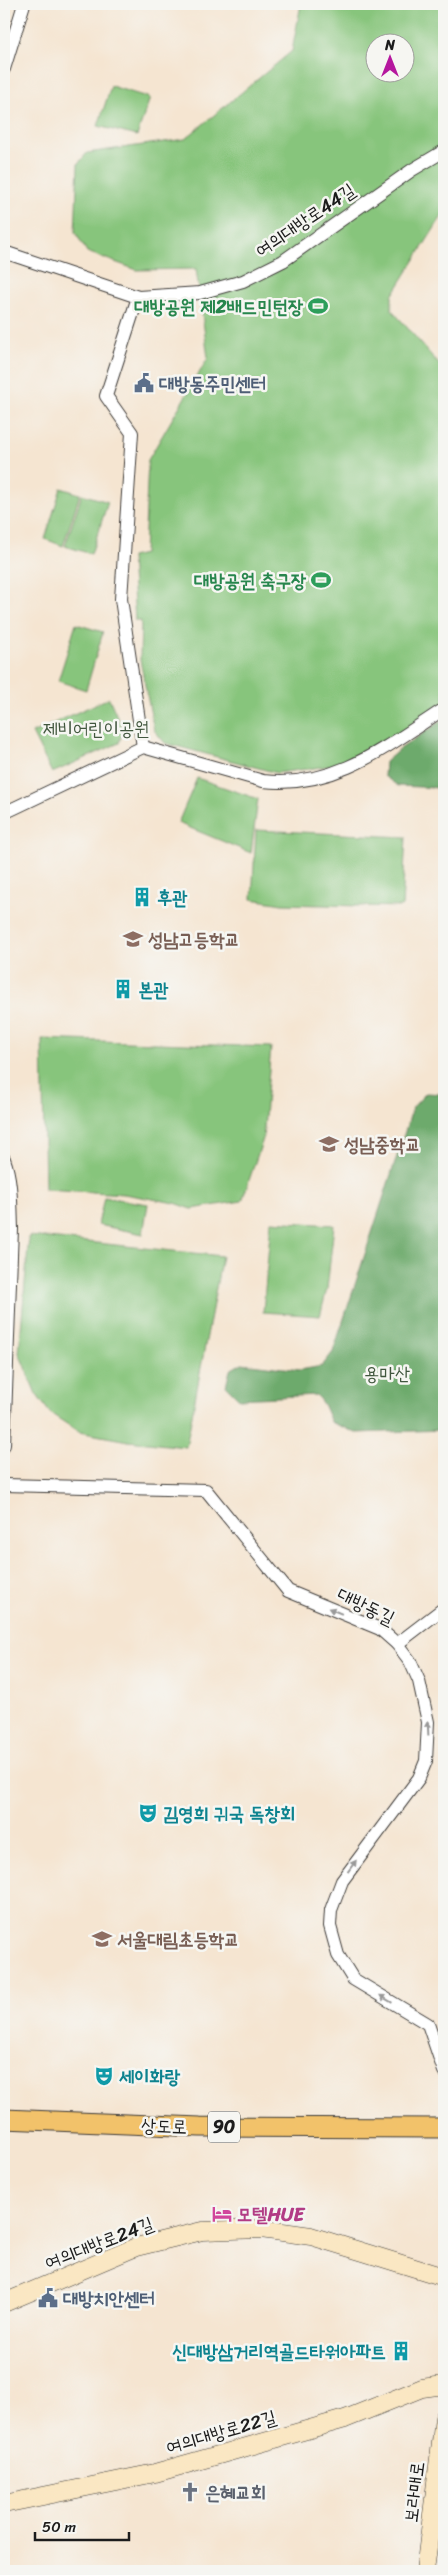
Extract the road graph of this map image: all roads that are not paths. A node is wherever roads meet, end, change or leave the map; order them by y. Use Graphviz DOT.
graph roads {
  1 [pos="24,4"];
  2 [pos="4,69"];
  3 [pos="444,151"];
  4 [pos="4,252"];
  5 [pos="138,298"];
  6 [pos="444,709"];
  7 [pos="143,747"];
  8 [pos="4,814"];
  9 [pos="4,1158"];
  10 [pos="8,1228"];
  11 [pos="4,1445"];
  12 [pos="4,1485"];
  13 [pos="444,1608"];
  14 [pos="397,1644"];
  15 [pos="444,2071"];
  16 [pos="4,2120"];
  17 [pos="444,2128"];
  18 [pos="444,2277"];
  19 [pos="4,2303"];
  20 [pos="444,2385"];
  21 [pos="444,2418"];
  22 [pos="4,2504"];
  23 [pos="425,2571"];
  1 -- 2 [label="street"];
  3 -- 5 [label="street, 여의대방로44길"];
  4 -- 5 [label="street, 여의대방로44길"];
  5 -- 7 [label="street"];
  6 -- 7 [label="street"];
  7 -- 8 [label="street"];
  9 -- 10 [label="street"];
  10 -- 11 [label="street"];
  14 -- 12 [label="street, 대방동길, one-way"];
  13 -- 14 [label="street"];
  15 -- 14 [label="street, 대방동길, one-way"];
  16 -- 17 [label="main road, 상도로 / 90"];
  18 -- 19 [label="street, 여의대방로24길"];
  20 -- 22 [label="street, 여의대방로22길"];
  21 -- 23 [label="street, 보라매로"];
}
